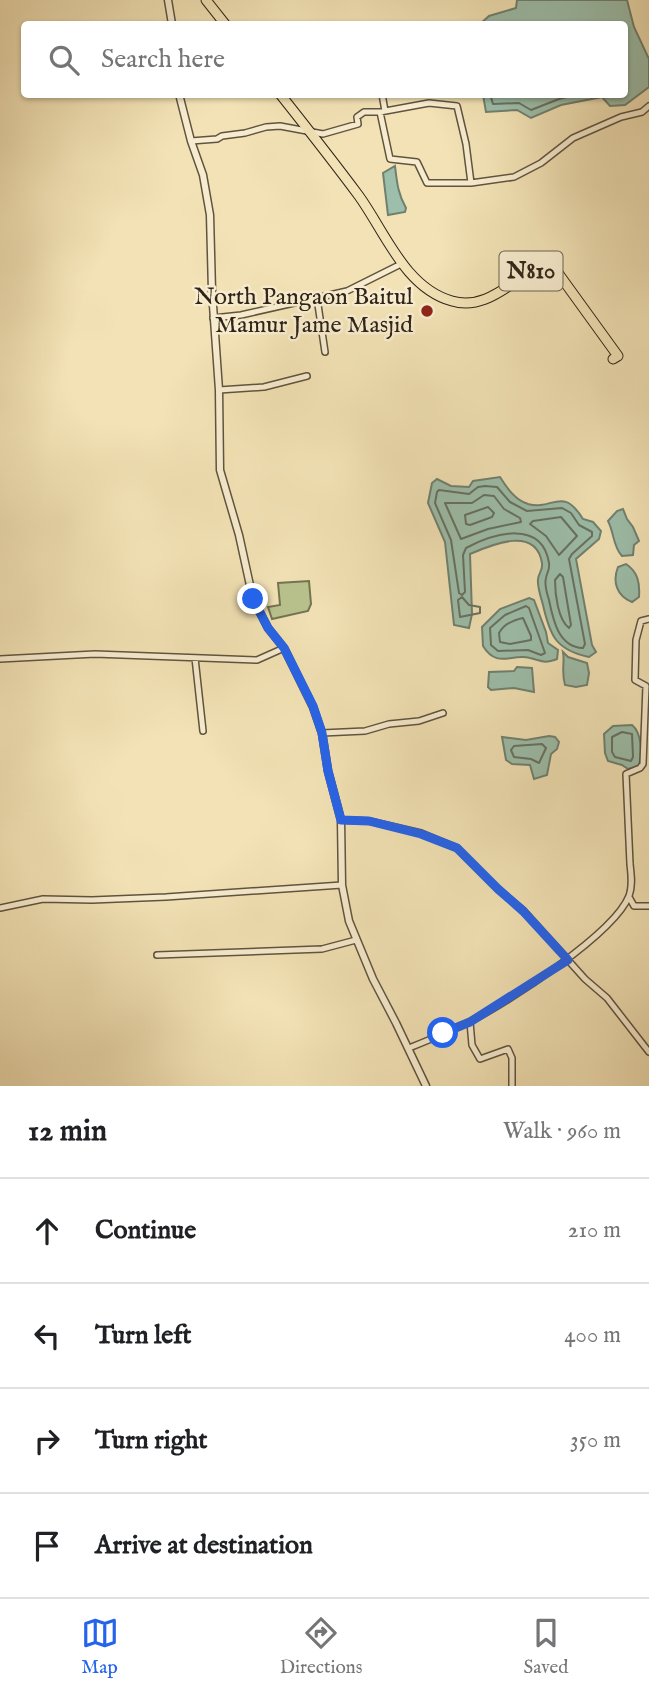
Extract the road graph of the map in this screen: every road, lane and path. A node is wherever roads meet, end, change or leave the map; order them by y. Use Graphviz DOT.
graph roads {
  1 [pos="169,0"];
  2 [pos="206,0"];
  3 [pos="172,21"];
  4 [pos="223,21"];
  5 [pos="180,98"];
  6 [pos="284,98"];
  7 [pos="382,98"];
  8 [pos="649,106"];
  9 [pos="383,111"];
  10 [pos="310,132"];
  11 [pos="191,141"];
  12 [pos="471,183"];
  13 [pos="403,263"];
  14 [pos="317,298"];
  15 [pos="477,304"];
  16 [pos="213,318"];
  17 [pos="325,352"];
  18 [pos="307,376"];
  19 [pos="219,390"];
  20 [pos="649,619"];
  21 [pos="284,648"];
  22 [pos="195,658"];
  23 [pos="0,659"];
  24 [pos="647,686"];
  25 [pos="443,713"];
  26 [pos="202,731"];
  27 [pos="322,733"];
  28 [pos="341,820"];
  29 [pos="342,885"];
  30 [pos="629,897"];
  31 [pos="649,906"];
  32 [pos="0,908"];
  33 [pos="356,940"];
  34 [pos="157,955"];
  35 [pos="568,960"];
  36 [pos="470,1022"];
  37 [pos="409,1048"];
  38 [pos="649,1052"];
  39 [pos="426,1086"];
  40 [pos="512,1086"];
  1 -- 3 [label="street"];
  2 -- 4 [label="highway"];
  5 -- 11 [label="street"];
  6 -- 10 [label="highway, N810"];
  7 -- 9 [label="street"];
  8 -- 12 [label="street"];
  9 -- 10 [label="street"];
  9 -- 12 [label="street"];
  9 -- 12 [label="street"];
  10 -- 11 [label="street"];
  10 -- 13 [label="highway, N810"];
  11 -- 16 [label="street"];
  13 -- 14 [label="street"];
  13 -- 15 [label="highway, N810"];
  14 -- 16 [label="street"];
  14 -- 17 [label="street"];
  15 -- 15 [label="highway, N810"];
  16 -- 19 [label="street"];
  18 -- 19 [label="street"];
  19 -- 21 [label="street"];
  20 -- 24 [label="street"];
  21 -- 22 [label="street"];
  21 -- 27 [label="street"];
  22 -- 23 [label="street"];
  22 -- 26 [label="street"];
  24 -- 30 [label="street"];
  25 -- 27 [label="street"];
  27 -- 28 [label="street"];
  28 -- 29 [label="street"];
  28 -- 35 [label="street"];
  29 -- 32 [label="street"];
  29 -- 33 [label="street"];
  30 -- 31 [label="street"];
  30 -- 35 [label="street"];
  33 -- 34 [label="street"];
  33 -- 37 [label="street"];
  35 -- 36 [label="street"];
  35 -- 38 [label="street"];
  36 -- 37 [label="street"];
  36 -- 40 [label="street"];
  37 -- 39 [label="street"];
}
